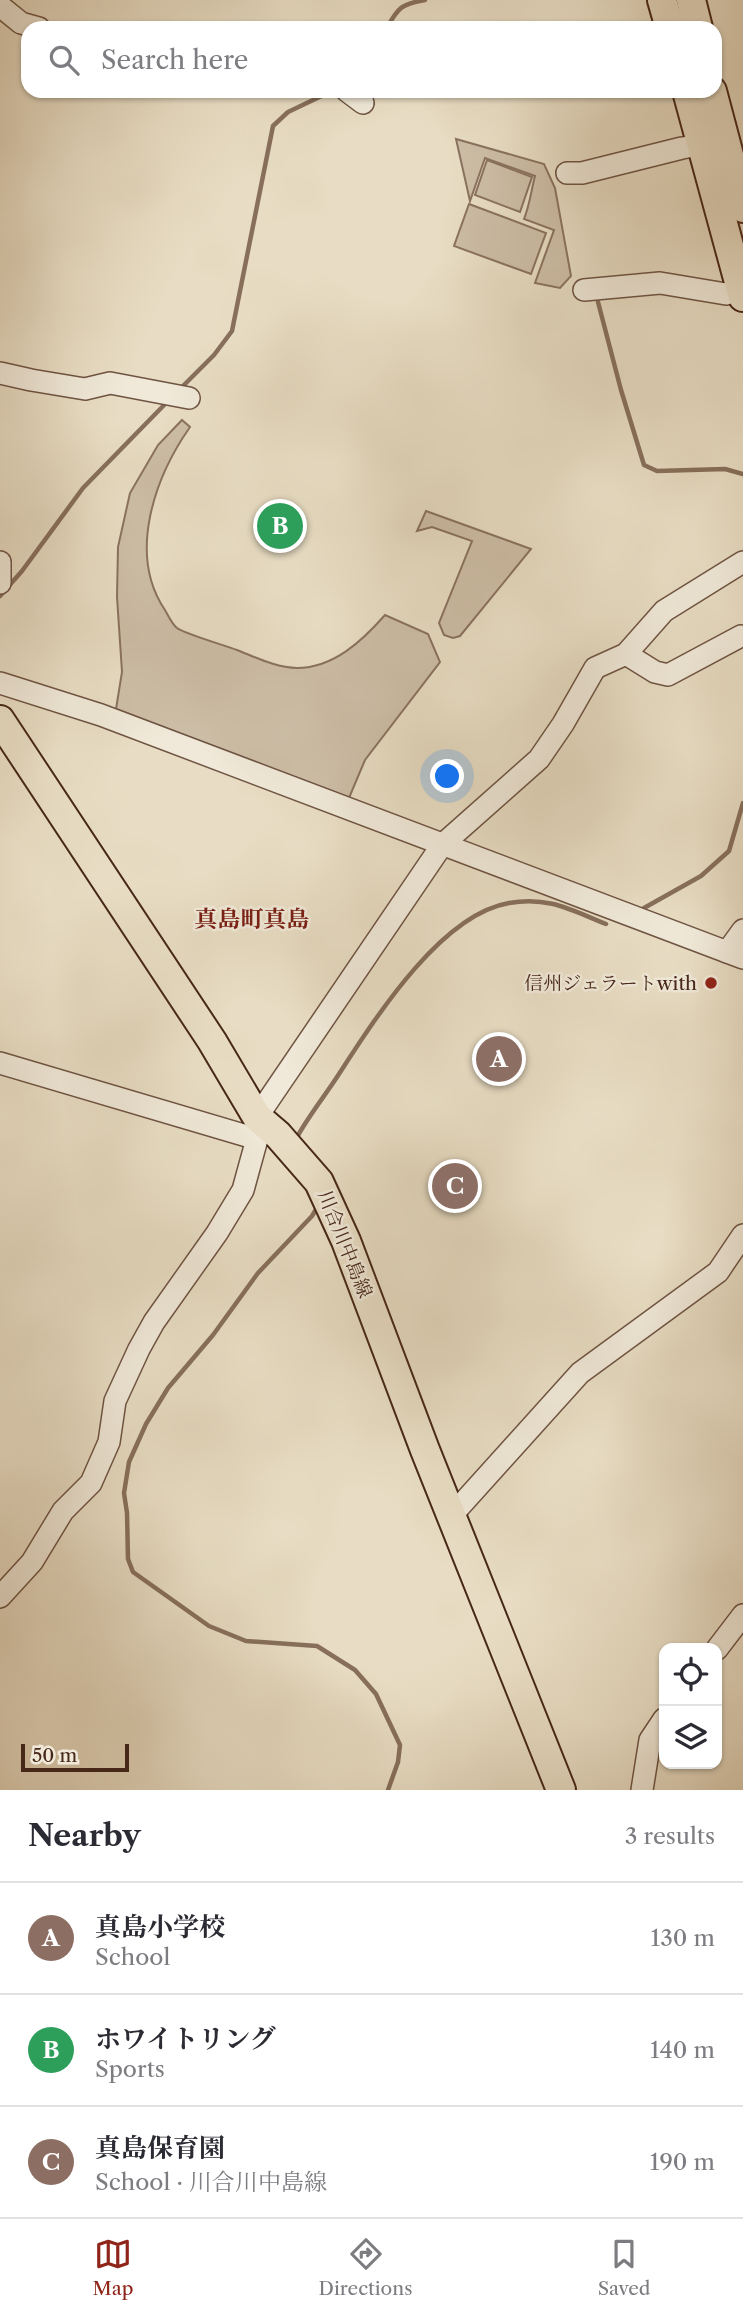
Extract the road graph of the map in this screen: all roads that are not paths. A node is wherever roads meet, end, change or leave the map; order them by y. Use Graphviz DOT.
graph roads {
  1 [pos="662,0"];
  2 [pos="691,0"];
  3 [pos="8,6"];
  4 [pos="668,21"];
  5 [pos="696,21"];
  6 [pos="21,23"];
  7 [pos="689,98"];
  8 [pos="714,98"];
  9 [pos="701,145"];
  10 [pos="568,173"];
  11 [pos="743,208"];
  12 [pos="584,290"];
  13 [pos="742,293"];
  14 [pos="0,373"];
  15 [pos="181,396"];
  16 [pos="0,562"];
  17 [pos="743,562"];
  18 [pos="0,583"];
  19 [pos="741,636"];
  20 [pos="626,654"];
  21 [pos="0,683"];
  22 [pos="0,720"];
  23 [pos="442,845"];
  24 [pos="743,930"];
  25 [pos="735,955"];
  26 [pos="0,1063"];
  27 [pos="257,1128"];
  28 [pos="743,1235"];
  29 [pos="452,1515"];
  30 [pos="0,1597"];
  31 [pos="743,1615"];
  32 [pos="722,1643"];
  33 [pos="659,1726"];
  34 [pos="561,1790"];
  35 [pos="642,1790"];
  1 -- 4 [label="main road"];
  2 -- 5 [label="main road"];
  3 -- 6 [label="street"];
  7 -- 9 [label="main road"];
  8 -- 11 [label="main road"];
  9 -- 10 [label="street"];
  9 -- 13 [label="main road"];
  12 -- 13 [label="street"];
  14 -- 15 [label="street"];
  16 -- 18 [label="street"];
  17 -- 20 [label="street"];
  19 -- 20 [label="street"];
  20 -- 23 [label="street"];
  21 -- 23 [label="street"];
  22 -- 27 [label="main road, 川合川中島線"];
  23 -- 25 [label="street"];
  23 -- 27 [label="street"];
  24 -- 25 [label="street"];
  26 -- 27 [label="street"];
  27 -- 29 [label="main road, 川合川中島線"];
  27 -- 30 [label="street"];
  28 -- 29 [label="street"];
  29 -- 34 [label="main road, 川合川中島線"];
  31 -- 32 [label="street"];
  33 -- 35 [label="street"];
}
